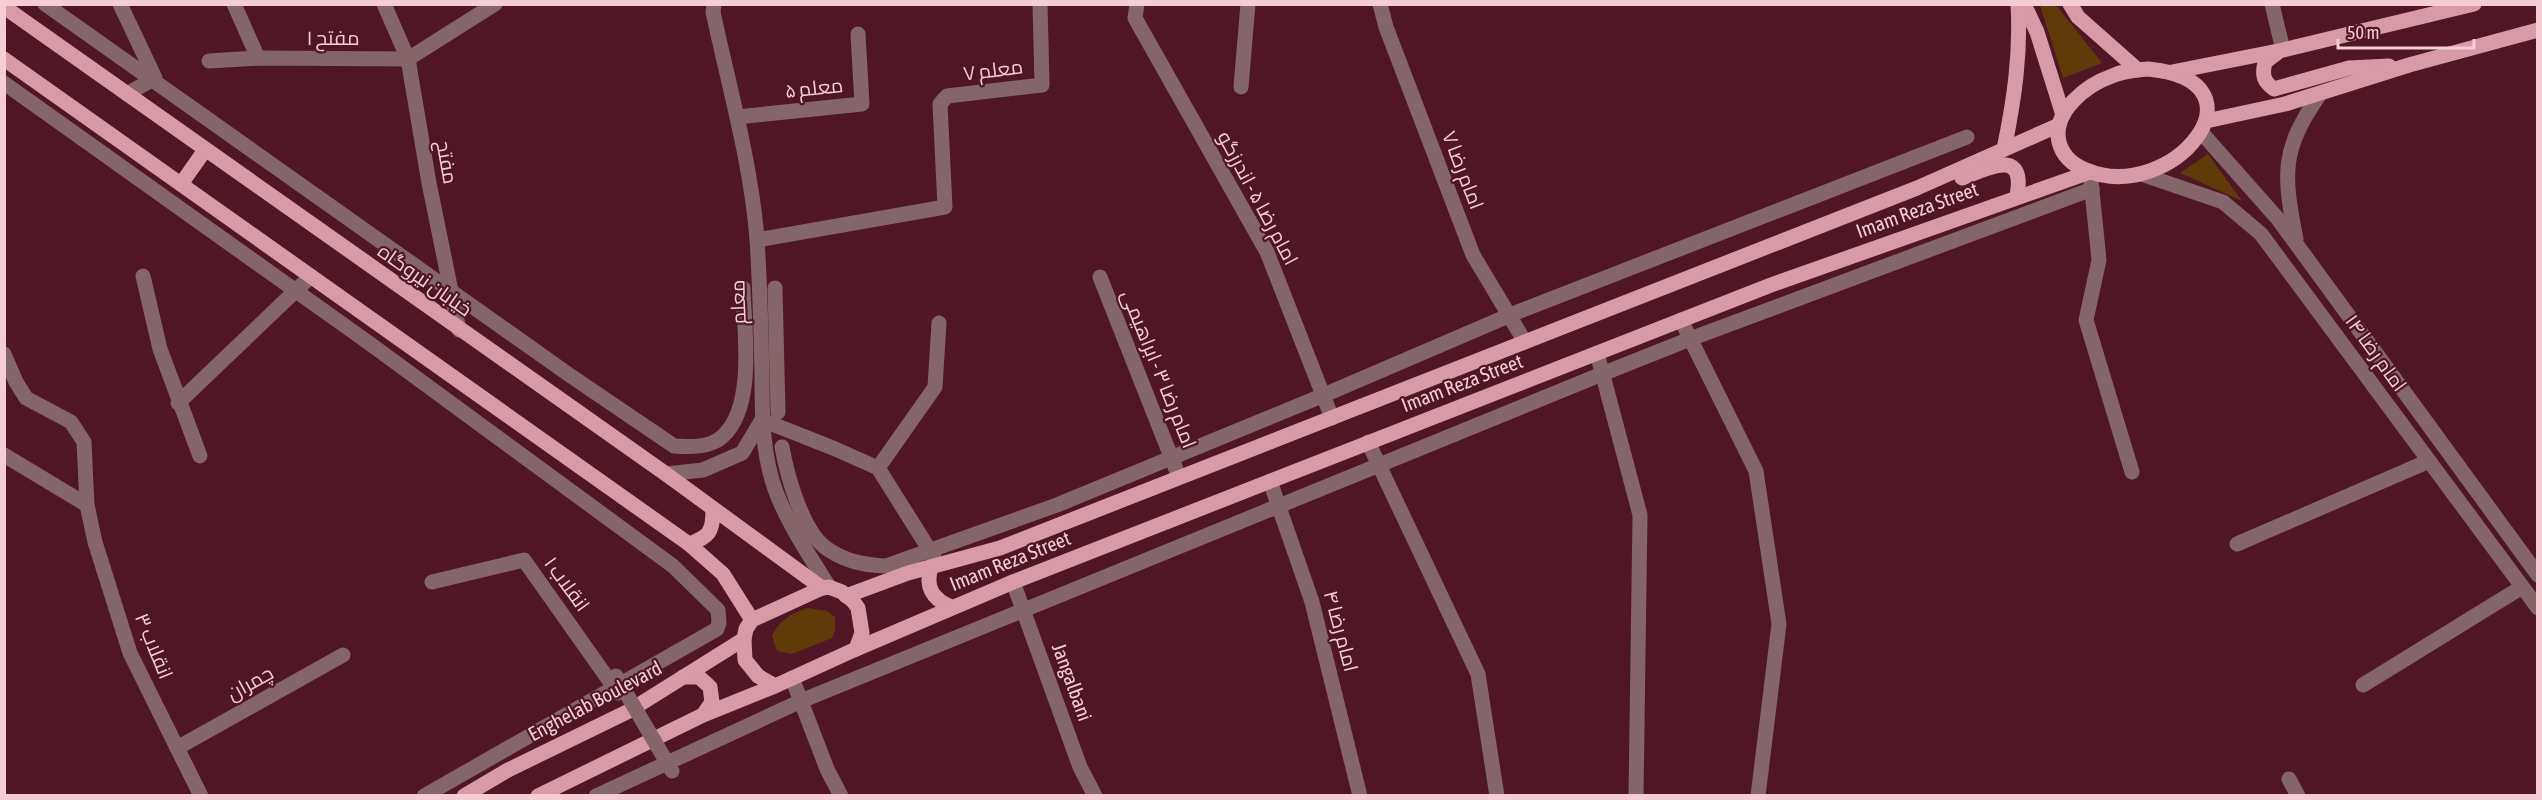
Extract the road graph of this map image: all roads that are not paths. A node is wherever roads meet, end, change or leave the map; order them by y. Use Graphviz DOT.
graph roads {
  1 [pos="45,4"];
  2 [pos="120,4"];
  3 [pos="234,4"];
  4 [pos="384,4"];
  5 [pos="495,4"];
  6 [pos="714,4"];
  7 [pos="1040,4"];
  8 [pos="1137,4"];
  9 [pos="1248,4"];
  10 [pos="1380,4"];
  11 [pos="2018,4"];
  12 [pos="2024,4"];
  13 [pos="2272,4"];
  14 [pos="2474,4"];
  15 [pos="4,8"];
  16 [pos="2076,9"];
  17 [pos="2538,30"];
  18 [pos="858,34"];
  19 [pos="2283,50"];
  20 [pos="258,58"];
  21 [pos="4,59"];
  22 [pos="408,59"];
  23 [pos="209,61"];
  24 [pos="2409,65"];
  25 [pos="2138,70"];
  26 [pos="2171,72"];
  27 [pos="152,80"];
  28 [pos="4,83"];
  29 [pos="1241,87"];
  30 [pos="127,94"];
  31 [pos="2320,94"];
  32 [pos="737,117"];
  33 [pos="2061,120"];
  34 [pos="2203,126"];
  35 [pos="1967,137"];
  36 [pos="2004,149"];
  37 [pos="206,150"];
  38 [pos="2090,172"];
  39 [pos="2141,174"];
  40 [pos="181,184"];
  41 [pos="1917,188"];
  42 [pos="2092,189"];
  43 [pos="2017,196"];
  44 [pos="757,240"];
  45 [pos="2297,244"];
  46 [pos="143,276"];
  47 [pos="311,276"];
  48 [pos="1100,277"];
  49 [pos="742,288"];
  50 [pos="775,288"];
  51 [pos="295,291"];
  52 [pos="452,292"];
  53 [pos="1509,315"];
  54 [pos="1681,320"];
  55 [pos="939,323"];
  56 [pos="459,330"];
  57 [pos="1690,339"];
  58 [pos="1526,342"];
  59 [pos="1597,353"];
  60 [pos="4,354"];
  61 [pos="1602,374"];
  62 [pos="1324,395"];
  63 [pos="178,403"];
  64 [pos="778,412"];
  65 [pos="1332,418"];
  66 [pos="762,420"];
  67 [pos="1368,442"];
  68 [pos="782,447"];
  69 [pos="4,455"];
  70 [pos="200,456"];
  71 [pos="1172,458"];
  72 [pos="2429,461"];
  73 [pos="1379,465"];
  74 [pos="878,468"];
  75 [pos="2132,472"];
  76 [pos="666,474"];
  77 [pos="1179,477"];
  78 [pos="1270,481"];
  79 [pos="87,506"];
  80 [pos="1279,506"];
  81 [pos="713,510"];
  82 [pos="689,544"];
  83 [pos="2237,544"];
  84 [pos="930,550"];
  85 [pos="935,566"];
  86 [pos="2538,575"];
  87 [pos="432,582"];
  88 [pos="1013,582"];
  89 [pos="825,587"];
  90 [pos="2522,587"];
  91 [pos="846,596"];
  92 [pos="951,607"];
  93 [pos="2538,608"];
  94 [pos="1023,610"];
  95 [pos="752,620"];
  96 [pos="744,639"];
  97 [pos="856,649"];
  98 [pos="343,655"];
  99 [pos="683,676"];
  100 [pos="792,678"];
  101 [pos="615,681"];
  102 [pos="2363,685"];
  103 [pos="775,686"];
  104 [pos="801,701"];
  105 [pos="629,711"];
  106 [pos="703,715"];
  107 [pos="177,748"];
  108 [pos="672,771"];
  109 [pos="2289,779"];
  110 [pos="201,795"];
  111 [pos="424,795"];
  112 [pos="464,795"];
  113 [pos="538,795"];
  114 [pos="596,795"];
  115 [pos="841,795"];
  116 [pos="1095,795"];
  117 [pos="1360,795"];
  118 [pos="1497,795"];
  119 [pos="1636,795"];
  120 [pos="1758,795"];
  121 [pos="2298,795"];
  1 -- 27 [label="street"];
  2 -- 27 [label="street"];
  3 -- 20 [label="street"];
  4 -- 22 [label="street, مفتح"];
  5 -- 22 [label="street"];
  6 -- 32 [label="street, معلم"];
  7 -- 44 [label="street, معلم ۷"];
  8 -- 62 [label="street, امام رضا ۵ - اندرزگو"];
  9 -- 29 [label="street"];
  10 -- 53 [label="street, امام رضا ۷"];
  11 -- 36 [label="main road"];
  12 -- 33 [label="main road"];
  13 -- 19 [label="street"];
  14 -- 19 [label="main road"];
  15 -- 30 [label="main road, خیابان نیروگاه"];
  16 -- 25 [label="main road"];
  17 -- 24 [label="main road"];
  18 -- 32 [label="street, معلم ۵"];
  19 -- 24 [label="main road"];
  19 -- 26 [label="main road"];
  20 -- 22 [label="street, مفتح ۱"];
  20 -- 23 [label="street, مفتح ۱"];
  21 -- 40 [label="main road"];
  22 -- 52 [label="street, مفتح"];
  24 -- 31 [label="main road"];
  25 -- 26 [label="main road"];
  25 -- 33 [label="main road"];
  26 -- 34 [label="main road"];
  27 -- 30 [label="street"];
  27 -- 52 [label="street"];
  28 -- 51 [label="street"];
  30 -- 37 [label="main road, خیابان نیروگاه"];
  31 -- 34 [label="main road"];
  31 -- 45 [label="street"];
  32 -- 44 [label="street, معلم"];
  33 -- 36 [label="main road, Imam Reza Street"];
  33 -- 38 [label="main road"];
  34 -- 39 [label="main road"];
  34 -- 45 [label="street, امام رضا ۱۴"];
  35 -- 53 [label="street"];
  36 -- 41 [label="main road, Imam Reza Street"];
  37 -- 40 [label="main road"];
  37 -- 56 [label="main road, خیابان نیروگاه"];
  38 -- 39 [label="main road"];
  38 -- 42 [label="street"];
  38 -- 43 [label="main road, Imam Reza Street"];
  39 -- 72 [label="street, امام رضا ۱۴"];
  40 -- 47 [label="main road"];
  41 -- 43 [label="main road"];
  41 -- 58 [label="main road, Imam Reza Street"];
  42 -- 57 [label="street"];
  42 -- 75 [label="street"];
  43 -- 54 [label="main road, Imam Reza Street"];
  44 -- 66 [label="street, معلم"];
  45 -- 86 [label="street, امام رضا ۱۴"];
  46 -- 63 [label="street"];
  47 -- 51 [label="street"];
  47 -- 82 [label="main road"];
  48 -- 71 [label="street, امام رضا ۳ - ابراهیمی"];
  49 -- 52 [label="street"];
  50 -- 64 [label="street"];
  51 -- 63 [label="street"];
  51 -- 101 [label="street"];
  52 -- 56 [label="street, مفتح"];
  53 -- 58 [label="street, امام رضا ۷"];
  53 -- 62 [label="street"];
  54 -- 57 [label="street"];
  54 -- 59 [label="main road, Imam Reza Street"];
  55 -- 74 [label="street"];
  56 -- 76 [label="main road, خیابان نیروگاه"];
  57 -- 61 [label="street"];
  57 -- 120 [label="street"];
  58 -- 65 [label="main road, Imam Reza Street"];
  59 -- 61 [label="street"];
  59 -- 67 [label="main road, Imam Reza Street"];
  60 -- 79 [label="street, انقلاب ۳"];
  61 -- 73 [label="street"];
  61 -- 119 [label="street"];
  62 -- 65 [label="street, امام رضا ۵ - اندرزگو"];
  62 -- 71 [label="street"];
  63 -- 70 [label="street"];
  65 -- 77 [label="main road, Imam Reza Street"];
  66 -- 74 [label="street"];
  66 -- 76 [label="street"];
  66 -- 89 [label="street, معلم"];
  67 -- 73 [label="street"];
  67 -- 78 [label="main road, Imam Reza Street"];
  68 -- 84 [label="street"];
  69 -- 79 [label="street"];
  71 -- 77 [label="street, امام رضا ۳ - ابراهیمی"];
  71 -- 84 [label="street"];
  72 -- 83 [label="street"];
  72 -- 90 [label="street, امام رضا ۱۴"];
  73 -- 80 [label="street"];
  73 -- 118 [label="street"];
  74 -- 84 [label="street"];
  76 -- 81 [label="main road, خیابان نیروگاه"];
  77 -- 85 [label="main road, Imam Reza Street"];
  78 -- 80 [label="street, امام رضا ۴"];
  78 -- 88 [label="main road, Imam Reza Street"];
  79 -- 107 [label="street, انقلاب ۳"];
  80 -- 94 [label="street"];
  80 -- 117 [label="street, امام رضا ۴"];
  81 -- 82 [label="main road"];
  81 -- 89 [label="main road, خیابان نیروگاه"];
  82 -- 95 [label="main road"];
  84 -- 85 [label="street"];
  85 -- 91 [label="main road, Imam Reza Street"];
  85 -- 92 [label="main road"];
  87 -- 101 [label="street, انقلاب ۱"];
  88 -- 92 [label="main road, Imam Reza Street"];
  88 -- 94 [label="street, Jangalbani"];
  89 -- 91 [label="main road"];
  89 -- 95 [label="main road"];
  90 -- 93 [label="street, امام رضا ۱۴"];
  90 -- 102 [label="street"];
  91 -- 97 [label="main road"];
  92 -- 97 [label="main road, Imam Reza Street"];
  94 -- 104 [label="street"];
  94 -- 116 [label="street, Jangalbani"];
  95 -- 96 [label="main road"];
  96 -- 99 [label="main road, Enghelab Boulevard"];
  96 -- 103 [label="main road"];
  97 -- 100 [label="main road"];
  98 -- 107 [label="street, چمران"];
  99 -- 105 [label="main road, Enghelab Boulevard"];
  99 -- 106 [label="main road"];
  100 -- 103 [label="main road"];
  100 -- 104 [label="street"];
  101 -- 105 [label="street, انقلاب ۱"];
  101 -- 108 [label="street, bridge"];
  101 -- 111 [label="street"];
  103 -- 106 [label="main road"];
  104 -- 114 [label="street"];
  104 -- 115 [label="street"];
  105 -- 112 [label="main road, Enghelab Boulevard"];
  106 -- 113 [label="main road"];
  107 -- 110 [label="street, انقلاب ۳"];
  109 -- 121 [label="street"];
}
